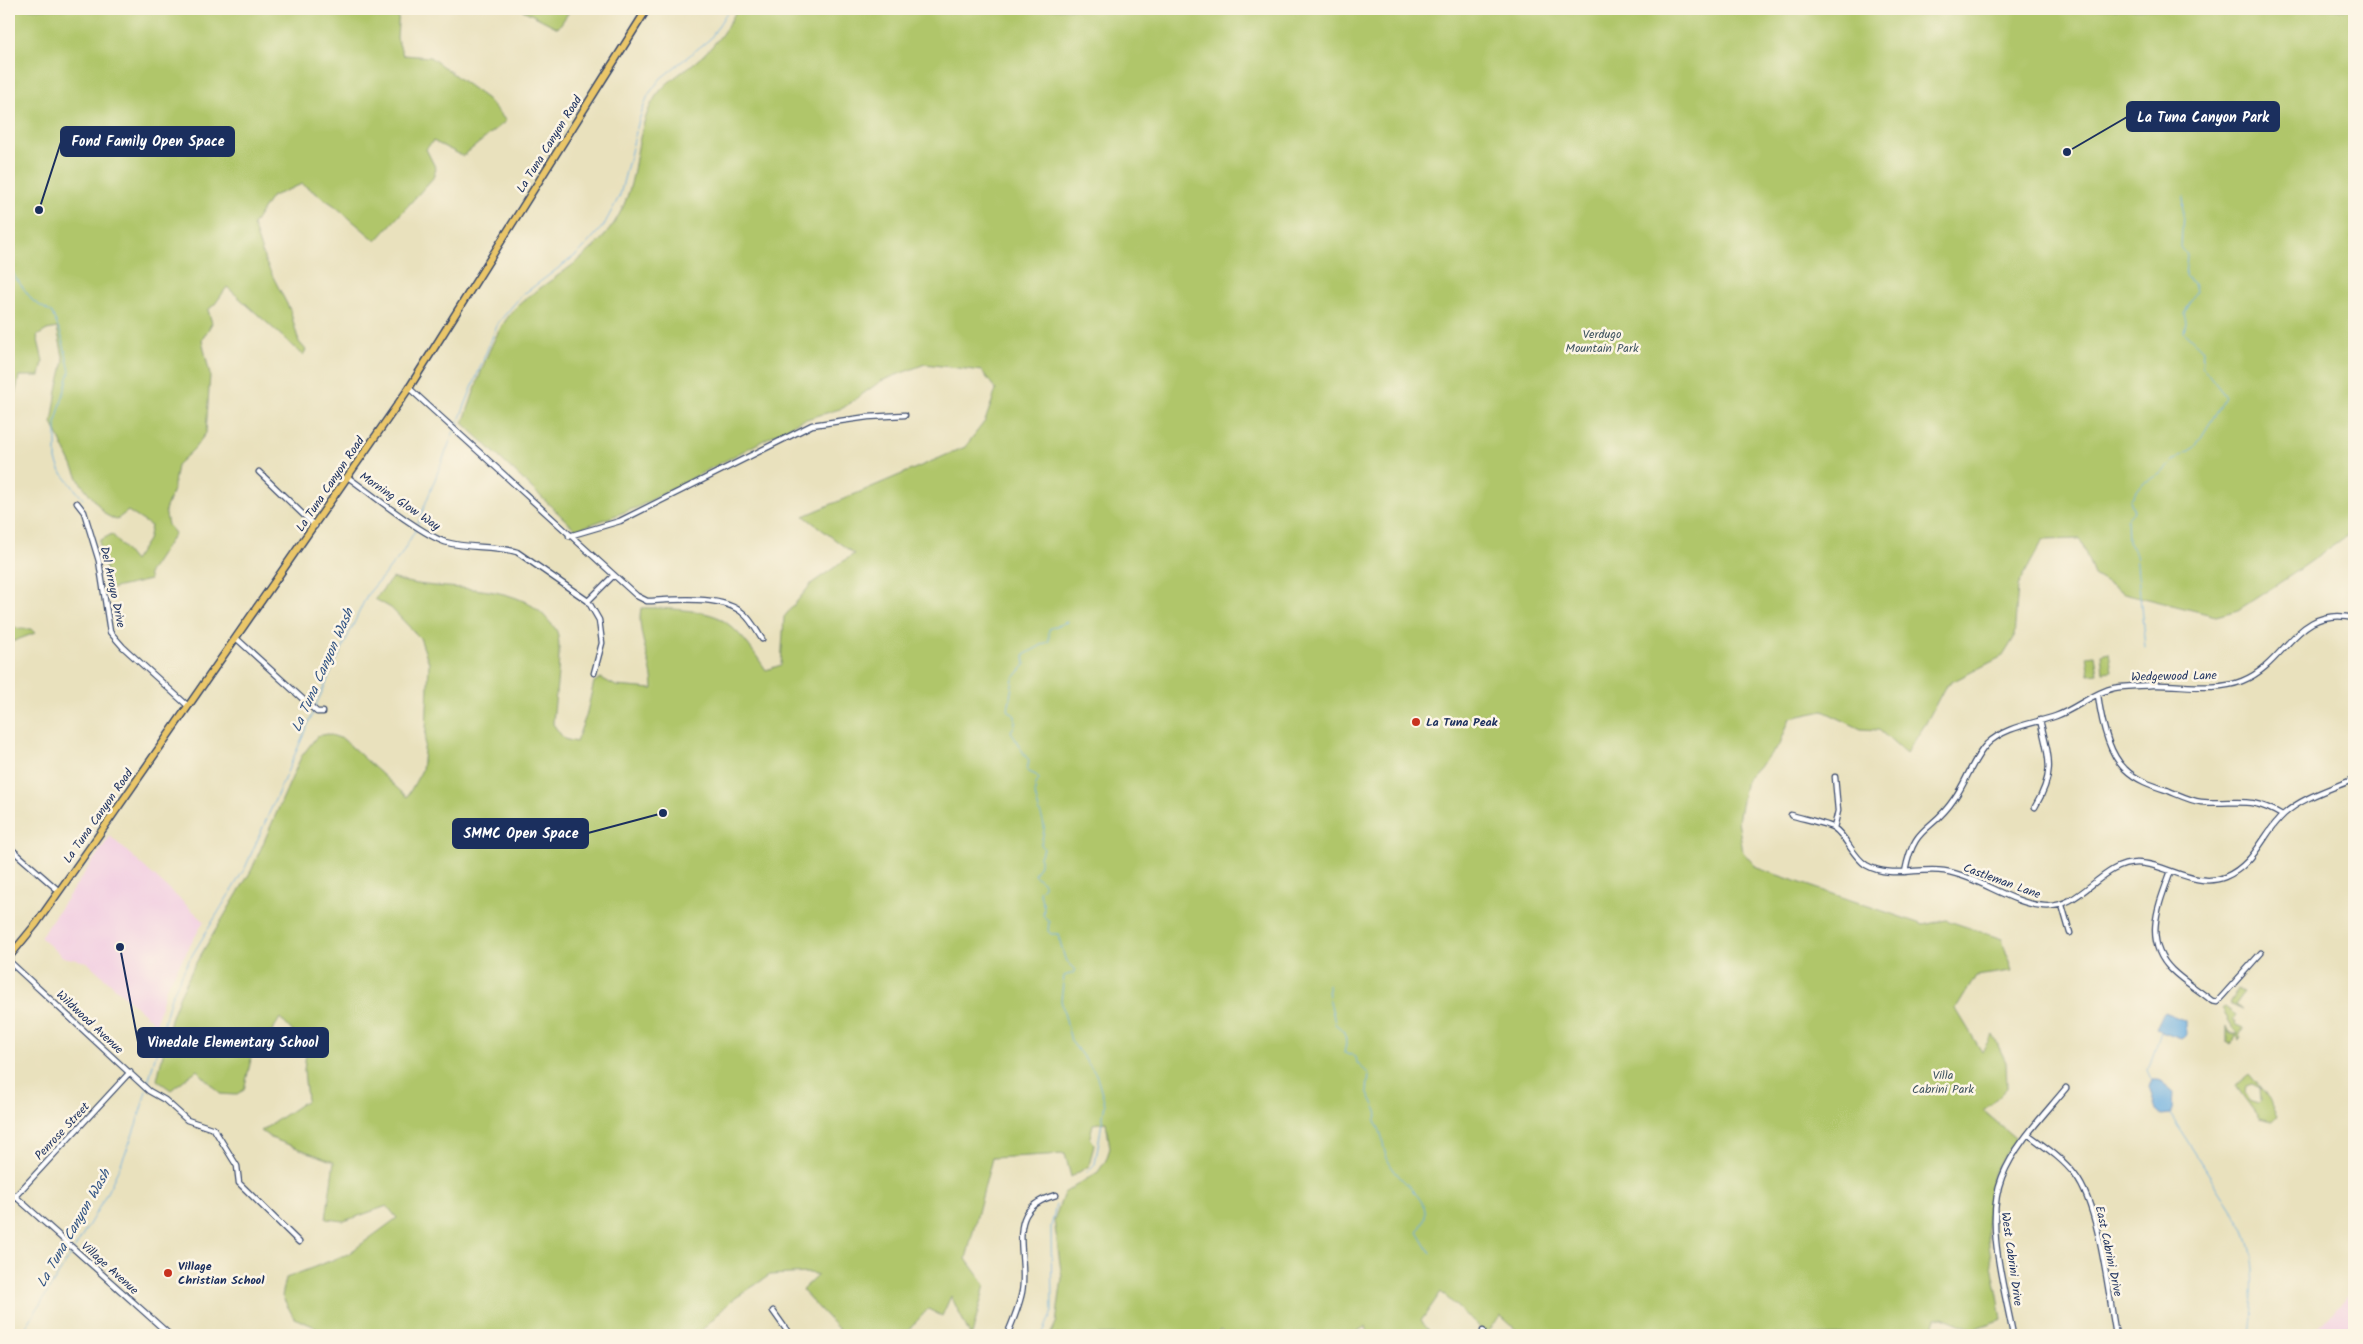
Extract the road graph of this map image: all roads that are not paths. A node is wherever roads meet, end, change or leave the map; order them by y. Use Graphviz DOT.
graph roads {
  1 [pos="647,9"];
  2 [pos="410,388"];
  3 [pos="905,415"];
  4 [pos="259,472"];
  5 [pos="349,478"];
  6 [pos="77,503"];
  7 [pos="315,526"];
  8 [pos="569,536"];
  9 [pos="614,575"];
  10 [pos="588,601"];
  11 [pos="2354,618"];
  12 [pos="236,638"];
  13 [pos="762,639"];
  14 [pos="594,673"];
  15 [pos="2098,694"];
  16 [pos="188,706"];
  17 [pos="323,712"];
  18 [pos="2040,720"];
  19 [pos="1835,777"];
  20 [pos="2354,779"];
  21 [pos="2035,807"];
  22 [pos="1791,815"];
  23 [pos="2282,815"];
  24 [pos="1834,828"];
  25 [pos="9,847"];
  26 [pos="2170,871"];
  27 [pos="1905,872"];
  28 [pos="59,891"];
  29 [pos="2062,905"];
  30 [pos="2070,933"];
  31 [pos="2261,953"];
  32 [pos="9,957"];
  33 [pos="9,961"];
  34 [pos="130,1072"];
  35 [pos="2066,1088"];
  36 [pos="2029,1135"];
  37 [pos="1056,1195"];
  38 [pos="15,1196"];
  39 [pos="9,1203"];
  40 [pos="299,1242"];
  41 [pos="773,1311"];
  42 [pos="170,1335"];
  43 [pos="790,1335"];
  44 [pos="1007,1335"];
  45 [pos="2013,1335"];
  46 [pos="2116,1335"];
  1 -- 2 [label="main road, La Tuna Canyon Road"];
  2 -- 5 [label="main road, La Tuna Canyon Road"];
  2 -- 8 [label="street"];
  3 -- 8 [label="street"];
  4 -- 7 [label="street"];
  5 -- 7 [label="main road, La Tuna Canyon Road"];
  5 -- 10 [label="street, Morning Glow Way"];
  6 -- 16 [label="street, Del Arroyo Drive"];
  7 -- 12 [label="main road, La Tuna Canyon Road"];
  8 -- 9 [label="street"];
  9 -- 10 [label="street"];
  9 -- 13 [label="street"];
  10 -- 14 [label="street, Morning Glow Way"];
  11 -- 15 [label="street, Wedgewood Lane"];
  12 -- 16 [label="main road, La Tuna Canyon Road"];
  12 -- 17 [label="street"];
  15 -- 18 [label="street, Wedgewood Lane"];
  15 -- 23 [label="street"];
  16 -- 28 [label="main road, La Tuna Canyon Road"];
  18 -- 21 [label="street"];
  18 -- 27 [label="street, Wedgewood Lane"];
  19 -- 24 [label="street"];
  20 -- 23 [label="street"];
  22 -- 24 [label="street"];
  23 -- 26 [label="street"];
  24 -- 27 [label="street, Castleman Lane"];
  25 -- 28 [label="street"];
  26 -- 29 [label="street"];
  26 -- 31 [label="street"];
  27 -- 29 [label="street, Castleman Lane"];
  28 -- 32 [label="main road, La Tuna Canyon Road"];
  29 -- 30 [label="street"];
  33 -- 34 [label="street, Wildwood Avenue"];
  34 -- 38 [label="street, Penrose Street"];
  34 -- 40 [label="street, Wildwood Avenue"];
  35 -- 36 [label="street, West Cabrini Drive"];
  36 -- 45 [label="street, West Cabrini Drive"];
  36 -- 46 [label="street, East Cabrini Drive"];
  37 -- 44 [label="street"];
  38 -- 39 [label="street, Penrose Street"];
  38 -- 42 [label="street, Village Avenue"];
  41 -- 43 [label="street"];
}
